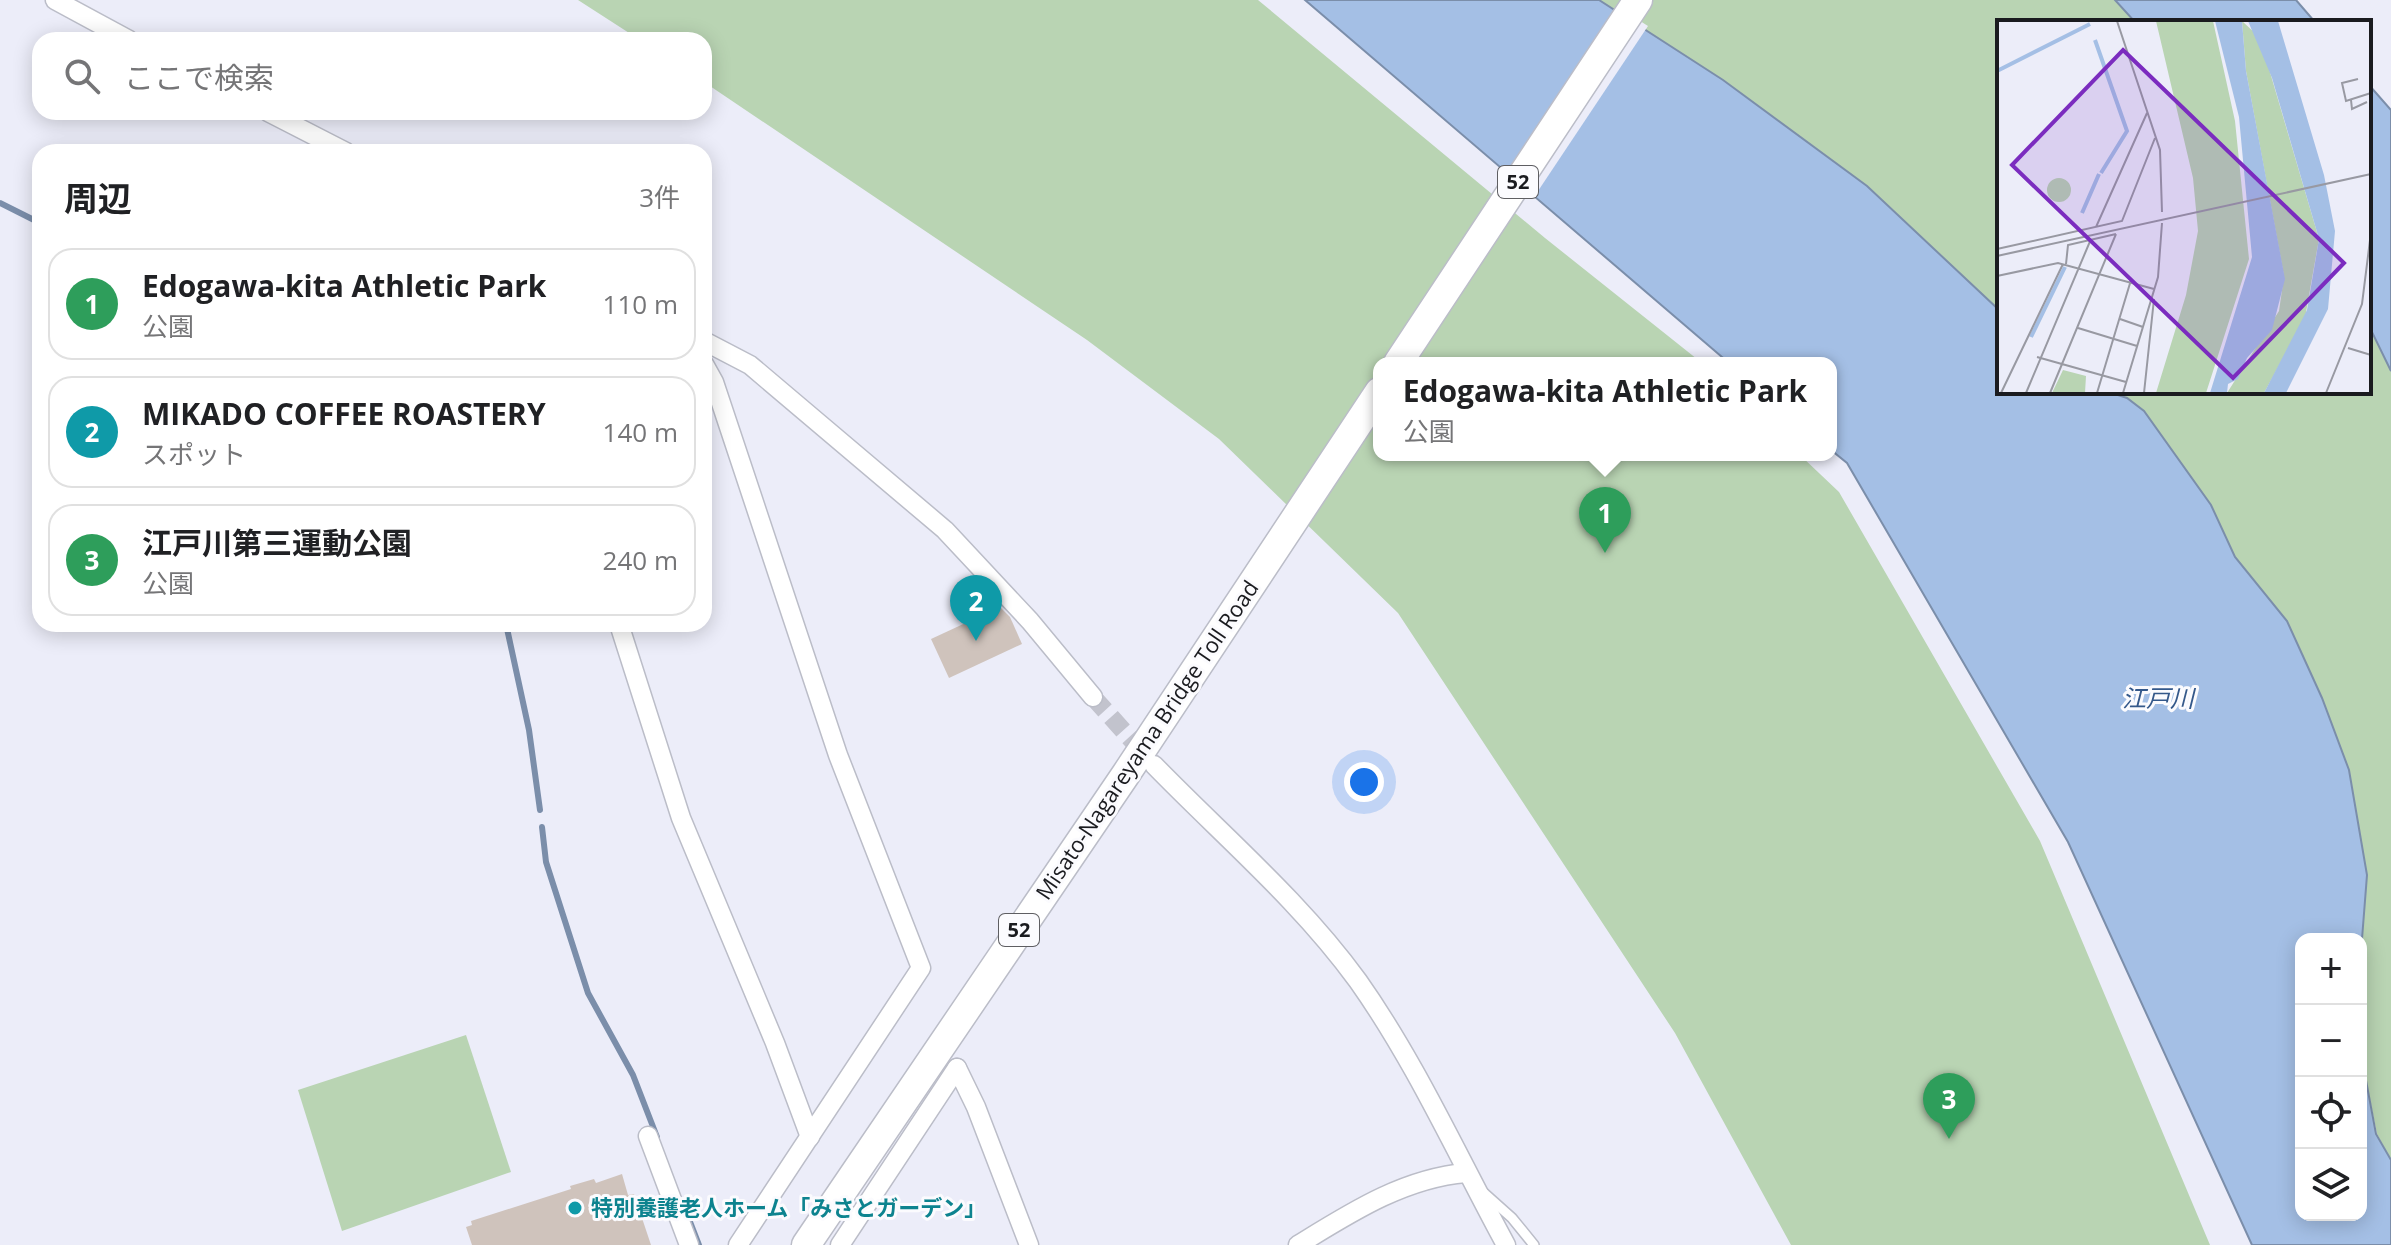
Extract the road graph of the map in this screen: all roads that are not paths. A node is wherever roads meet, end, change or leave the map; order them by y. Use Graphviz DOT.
graph roads {
  1 [pos="55,0"];
  2 [pos="1638,0"];
  3 [pos="114,32"];
  4 [pos="284,120"];
  5 [pos="330,144"];
  6 [pos="712,345"];
  7 [pos="1402,357"];
  8 [pos="712,378"];
  9 [pos="1373,401"];
  10 [pos="622,632"];
  11 [pos="1093,697"];
  12 [pos="1154,765"];
  13 [pos="648,1136"];
  14 [pos="810,1137"];
  15 [pos="1469,1178"];
  16 [pos="844,1243"];
  17 [pos="689,1245"];
  18 [pos="738,1245"];
  19 [pos="806,1245"];
  20 [pos="1029,1245"];
  21 [pos="1298,1245"];
  22 [pos="1506,1245"];
  23 [pos="1534,1245"];
  1 -- 3 [label="street"];
  2 -- 7 [label="main road, 52"];
  4 -- 5 [label="street"];
  6 -- 11 [label="street"];
  8 -- 14 [label="street"];
  9 -- 19 [label="main road, Misato-Nagareyama Bridge Toll Road / 52"];
  10 -- 14 [label="street"];
  12 -- 15 [label="street"];
  13 -- 17 [label="street"];
  14 -- 18 [label="street"];
  15 -- 21 [label="street"];
  15 -- 22 [label="street"];
  15 -- 23 [label="lane"];
  16 -- 20 [label="street"];
}
